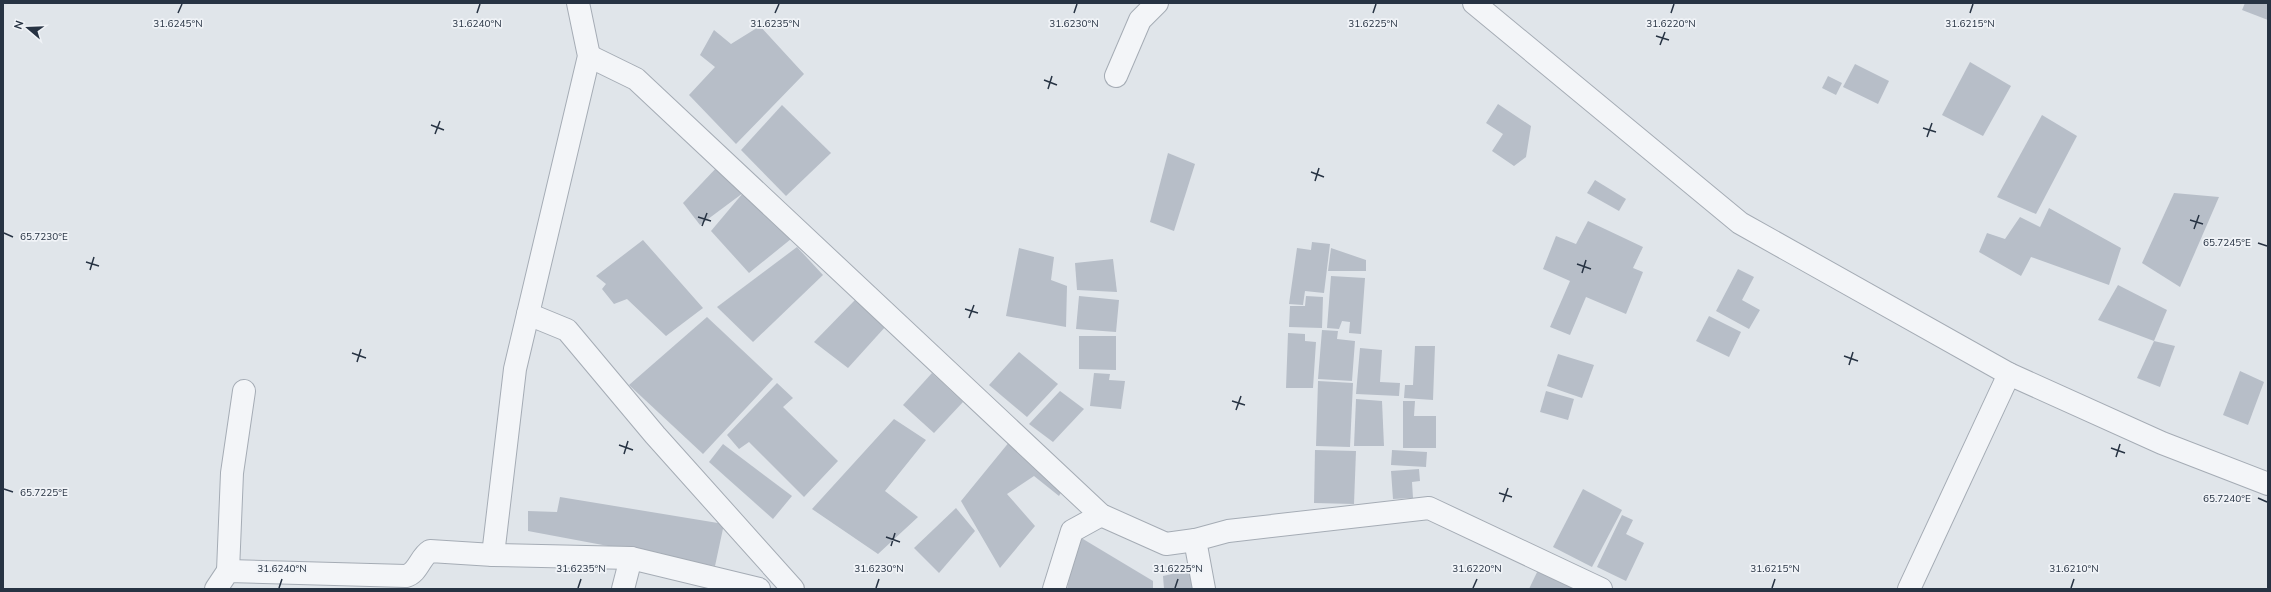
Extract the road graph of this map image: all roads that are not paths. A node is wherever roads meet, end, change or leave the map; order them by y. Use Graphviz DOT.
graph roads {
  1 [pos="578,3"];
  2 [pos="1157,3"];
  3 [pos="1474,3"];
  4 [pos="589,56"];
  5 [pos="1116,76"];
  6 [pos="528,314"];
  7 [pos="2009,374"];
  8 [pos="244,391"];
  9 [pos="2268,484"];
  10 [pos="1101,515"];
  11 [pos="1195,540"];
  12 [pos="493,555"];
  13 [pos="632,558"];
  14 [pos="228,571"];
  15 [pos="216,589"];
  16 [pos="623,589"];
  17 [pos="759,589"];
  18 [pos="793,589"];
  19 [pos="1054,589"];
  20 [pos="1204,589"];
  21 [pos="1601,589"];
  22 [pos="1909,589"];
  1 -- 4 [label="street"];
  2 -- 5 [label="street"];
  3 -- 7 [label="street"];
  4 -- 6 [label="street"];
  4 -- 10 [label="street"];
  6 -- 12 [label="street"];
  6 -- 18 [label="street"];
  7 -- 9 [label="street"];
  7 -- 22 [label="street"];
  8 -- 14 [label="street"];
  10 -- 11 [label="street"];
  10 -- 19 [label="street"];
  11 -- 20 [label="street"];
  11 -- 21 [label="street"];
  12 -- 13 [label="street"];
  12 -- 14 [label="street"];
  13 -- 16 [label="street"];
  13 -- 17 [label="street"];
  14 -- 15 [label="street"];
}
